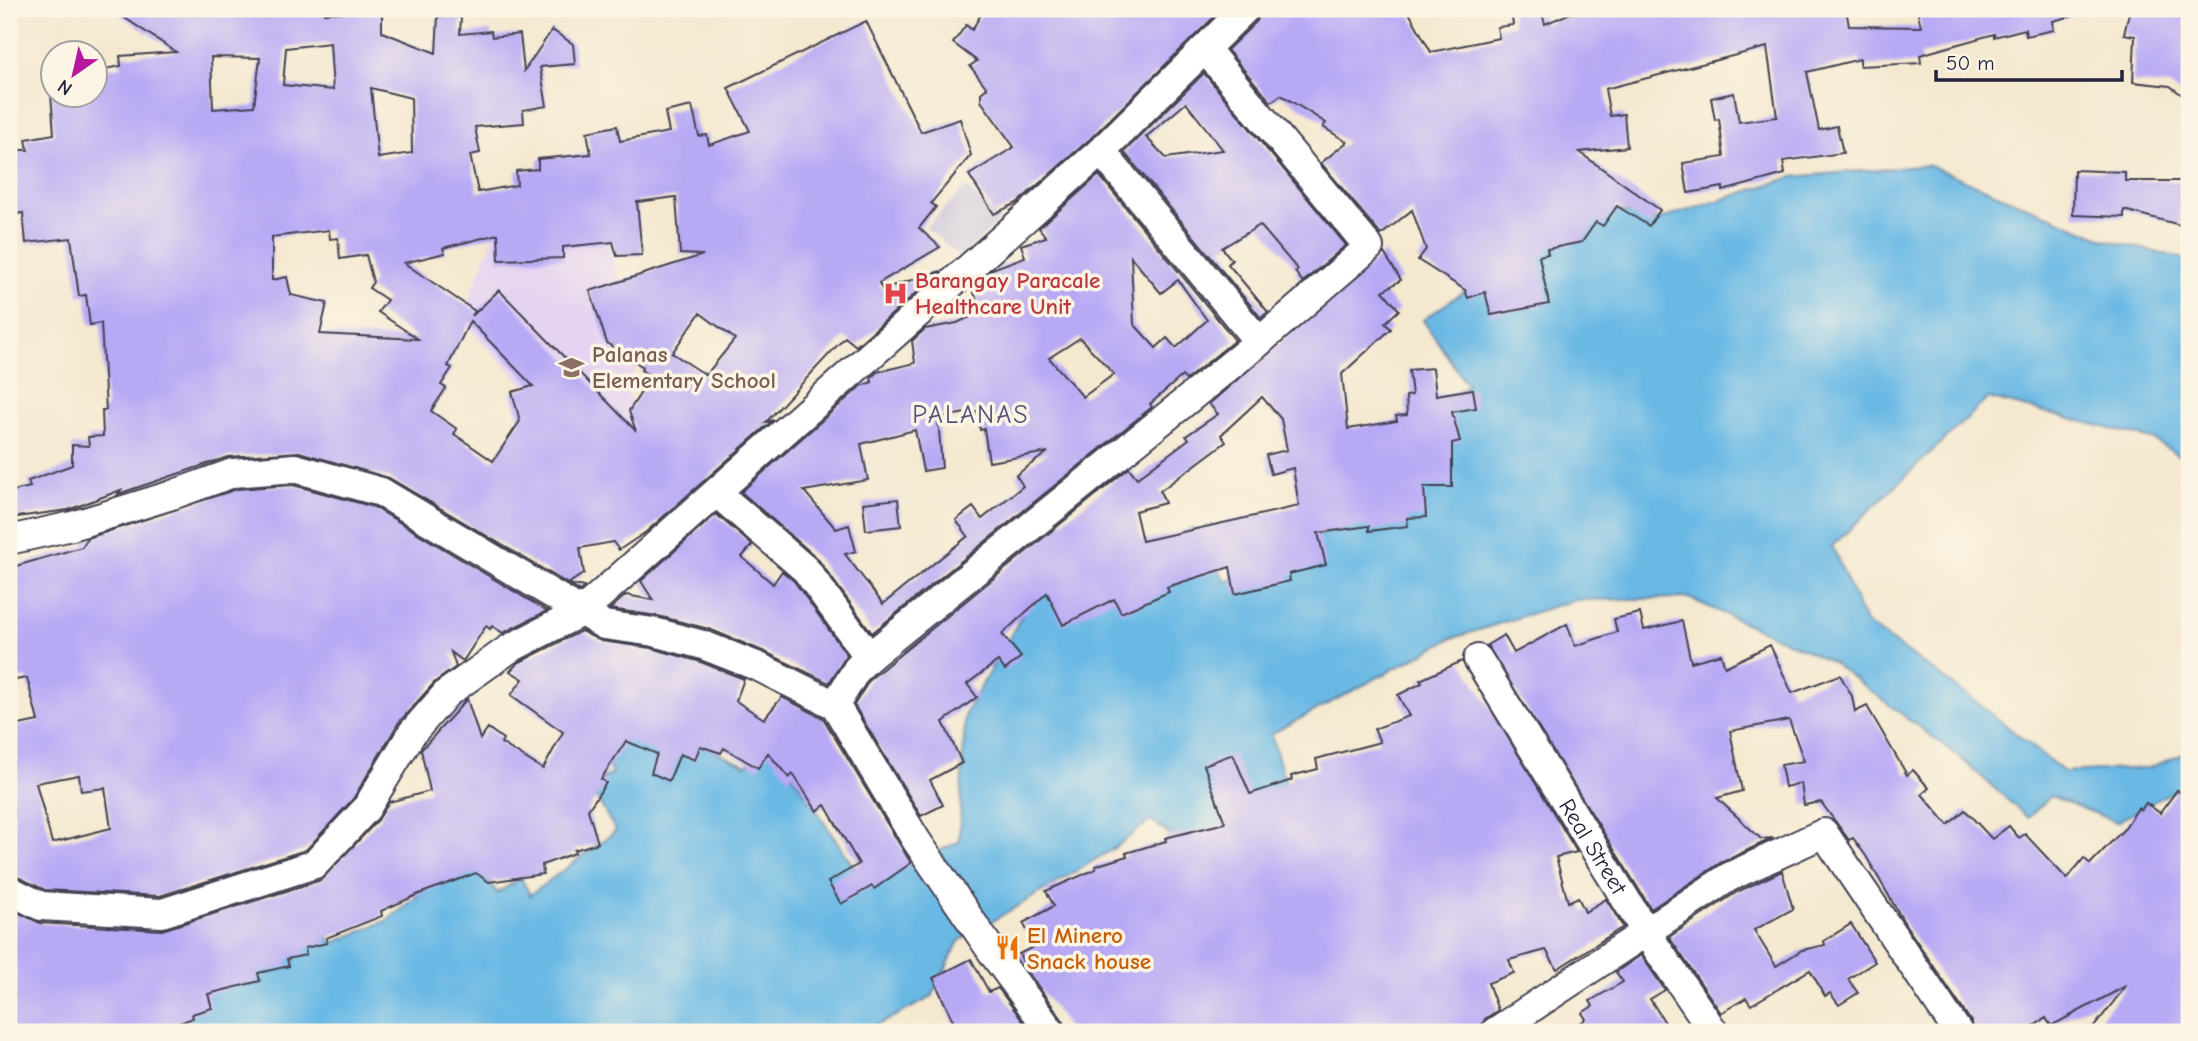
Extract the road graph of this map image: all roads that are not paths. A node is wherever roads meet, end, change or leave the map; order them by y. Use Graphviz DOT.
graph roads {
  1 [pos="1245,9"];
  2 [pos="1206,50"];
  3 [pos="1101,150"];
  4 [pos="1259,341"];
  5 [pos="717,493"];
  6 [pos="9,540"];
  7 [pos="581,612"];
  8 [pos="869,657"];
  9 [pos="1478,659"];
  10 [pos="835,705"];
  11 [pos="9,890"];
  12 [pos="1647,934"];
  13 [pos="1051,1032"];
  14 [pos="1495,1032"];
  15 [pos="1714,1032"];
  16 [pos="1958,1032"];
  1 -- 2 [label="street"];
  2 -- 3 [label="street"];
  2 -- 4 [label="street"];
  3 -- 4 [label="street"];
  3 -- 5 [label="street"];
  4 -- 8 [label="street"];
  5 -- 7 [label="street"];
  5 -- 8 [label="street"];
  6 -- 7 [label="street"];
  7 -- 10 [label="street"];
  7 -- 11 [label="street"];
  8 -- 10 [label="street"];
  9 -- 12 [label="street, Real Street"];
  10 -- 13 [label="street"];
  12 -- 14 [label="street"];
  12 -- 15 [label="street, Real Street"];
  12 -- 16 [label="street"];
}
